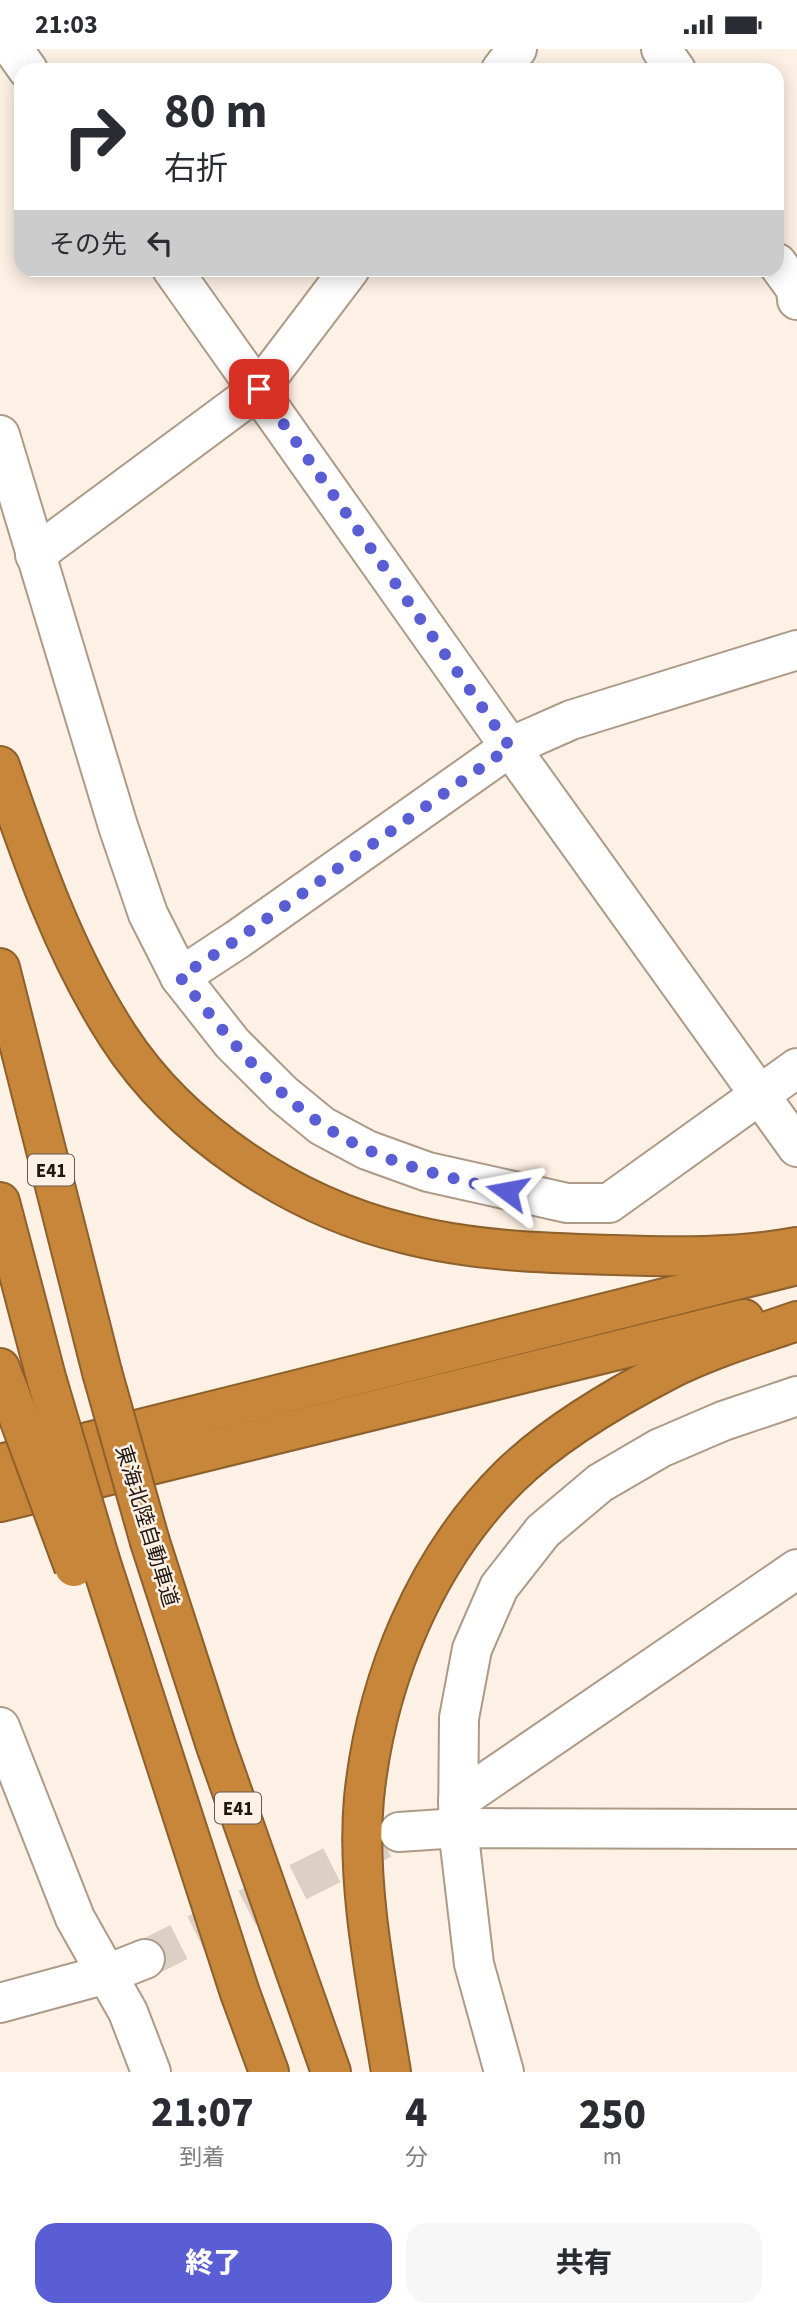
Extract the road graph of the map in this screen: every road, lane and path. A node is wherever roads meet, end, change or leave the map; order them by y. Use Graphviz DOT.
graph roads {
  1 [pos="517,49"];
  2 [pos="506,63"];
  3 [pos="178,277"];
  4 [pos="344,277"];
  5 [pos="259,389"];
  6 [pos="0,435"];
  7 [pos="36,555"];
  8 [pos="797,650"];
  9 [pos="510,747"];
  10 [pos="0,766"];
  11 [pos="0,968"];
  12 [pos="180,977"];
  13 [pos="797,1068"];
  14 [pos="761,1095"];
  15 [pos="797,1147"];
  16 [pos="0,1202"];
  17 [pos="797,1247"];
  18 [pos="797,1265"];
  19 [pos="797,1306"];
  20 [pos="797,1321"];
  21 [pos="5,1381"];
  22 [pos="797,1396"];
  23 [pos="0,1464"];
  24 [pos="0,1502"];
  25 [pos="87,1563"];
  26 [pos="797,1569"];
  27 [pos="0,1727"];
  28 [pos="458,1815"];
  29 [pos="797,1829"];
  30 [pos="399,1832"];
  31 [pos="145,1959"];
  32 [pos="107,1974"];
  33 [pos="0,2003"];
  34 [pos="150,2072"];
  35 [pos="269,2072"];
  36 [pos="331,2072"];
  37 [pos="391,2072"];
  38 [pos="504,2072"];
  1 -- 2 [label="street"];
  3 -- 5 [label="street"];
  4 -- 5 [label="street"];
  5 -- 7 [label="street"];
  5 -- 9 [label="street"];
  6 -- 7 [label="street"];
  7 -- 12 [label="street"];
  8 -- 9 [label="street"];
  9 -- 12 [label="street"];
  9 -- 14 [label="street"];
  10 -- 17 [label="highway"];
  11 -- 36 [label="highway, 東海北陸自動車道 / E41, bridge"];
  12 -- 14 [label="street"];
  13 -- 14 [label="street"];
  14 -- 15 [label="street"];
  16 -- 25 [label="highway, bridge"];
  18 -- 23 [label="highway"];
  19 -- 24 [label="highway"];
  20 -- 37 [label="highway"];
  21 -- 25 [label="highway, bridge"];
  22 -- 28 [label="street"];
  25 -- 35 [label="highway"];
  26 -- 28 [label="street"];
  27 -- 32 [label="street"];
  28 -- 29 [label="street"];
  28 -- 30 [label="street"];
  28 -- 38 [label="street"];
  31 -- 32 [label="street"];
  32 -- 33 [label="street"];
  32 -- 34 [label="street"];
}
